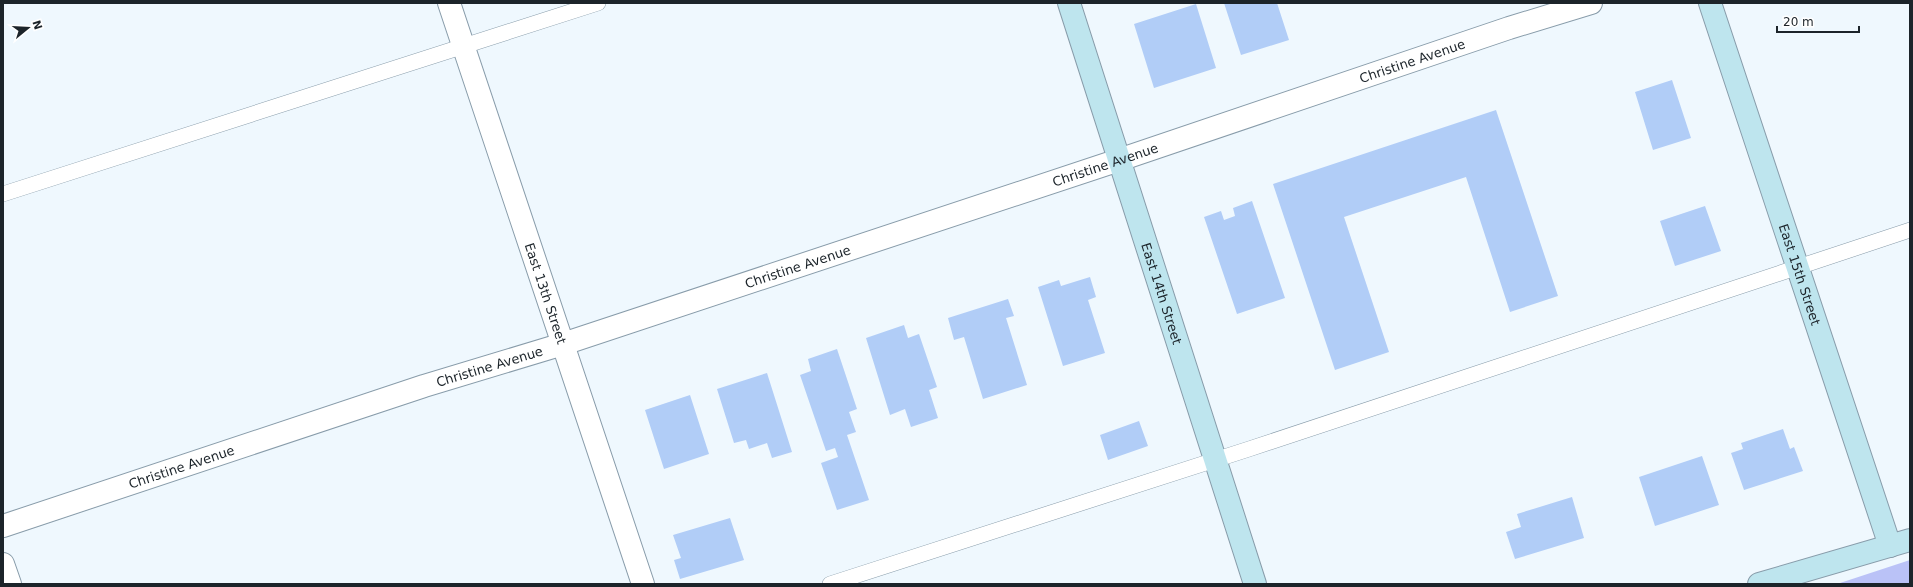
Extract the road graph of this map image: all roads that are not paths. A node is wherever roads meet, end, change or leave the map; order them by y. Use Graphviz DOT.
graph roads {
  1 [pos="449,3"];
  2 [pos="598,3"];
  3 [pos="1069,3"];
  4 [pos="1591,3"];
  5 [pos="1710,3"];
  6 [pos="463,46"];
  7 [pos="1119,160"];
  8 [pos="3,194"];
  9 [pos="1910,230"];
  10 [pos="1798,268"];
  11 [pos="563,344"];
  12 [pos="1216,460"];
  13 [pos="3,526"];
  14 [pos="1900,543"];
  15 [pos="3,564"];
  16 [pos="10,584"];
  17 [pos="643,584"];
  18 [pos="830,584"];
  19 [pos="1255,584"];
  20 [pos="1759,584"];
  1 -- 6 [label="street, East 13th Street"];
  2 -- 6 [label="lane"];
  3 -- 7 [label="street, East 14th Street"];
  4 -- 7 [label="street, Christine Avenue"];
  5 -- 10 [label="street, East 15th Street"];
  6 -- 8 [label="lane"];
  6 -- 11 [label="street, East 13th Street"];
  7 -- 11 [label="street, Christine Avenue"];
  7 -- 12 [label="street, East 14th Street"];
  9 -- 10 [label="lane"];
  10 -- 12 [label="lane"];
  10 -- 14 [label="street, East 15th Street"];
  11 -- 13 [label="street, Christine Avenue"];
  11 -- 17 [label="street, East 13th Street"];
  12 -- 18 [label="lane"];
  12 -- 19 [label="street, East 14th Street"];
  14 -- 20 [label="street"];
  15 -- 16 [label="street"];
}
